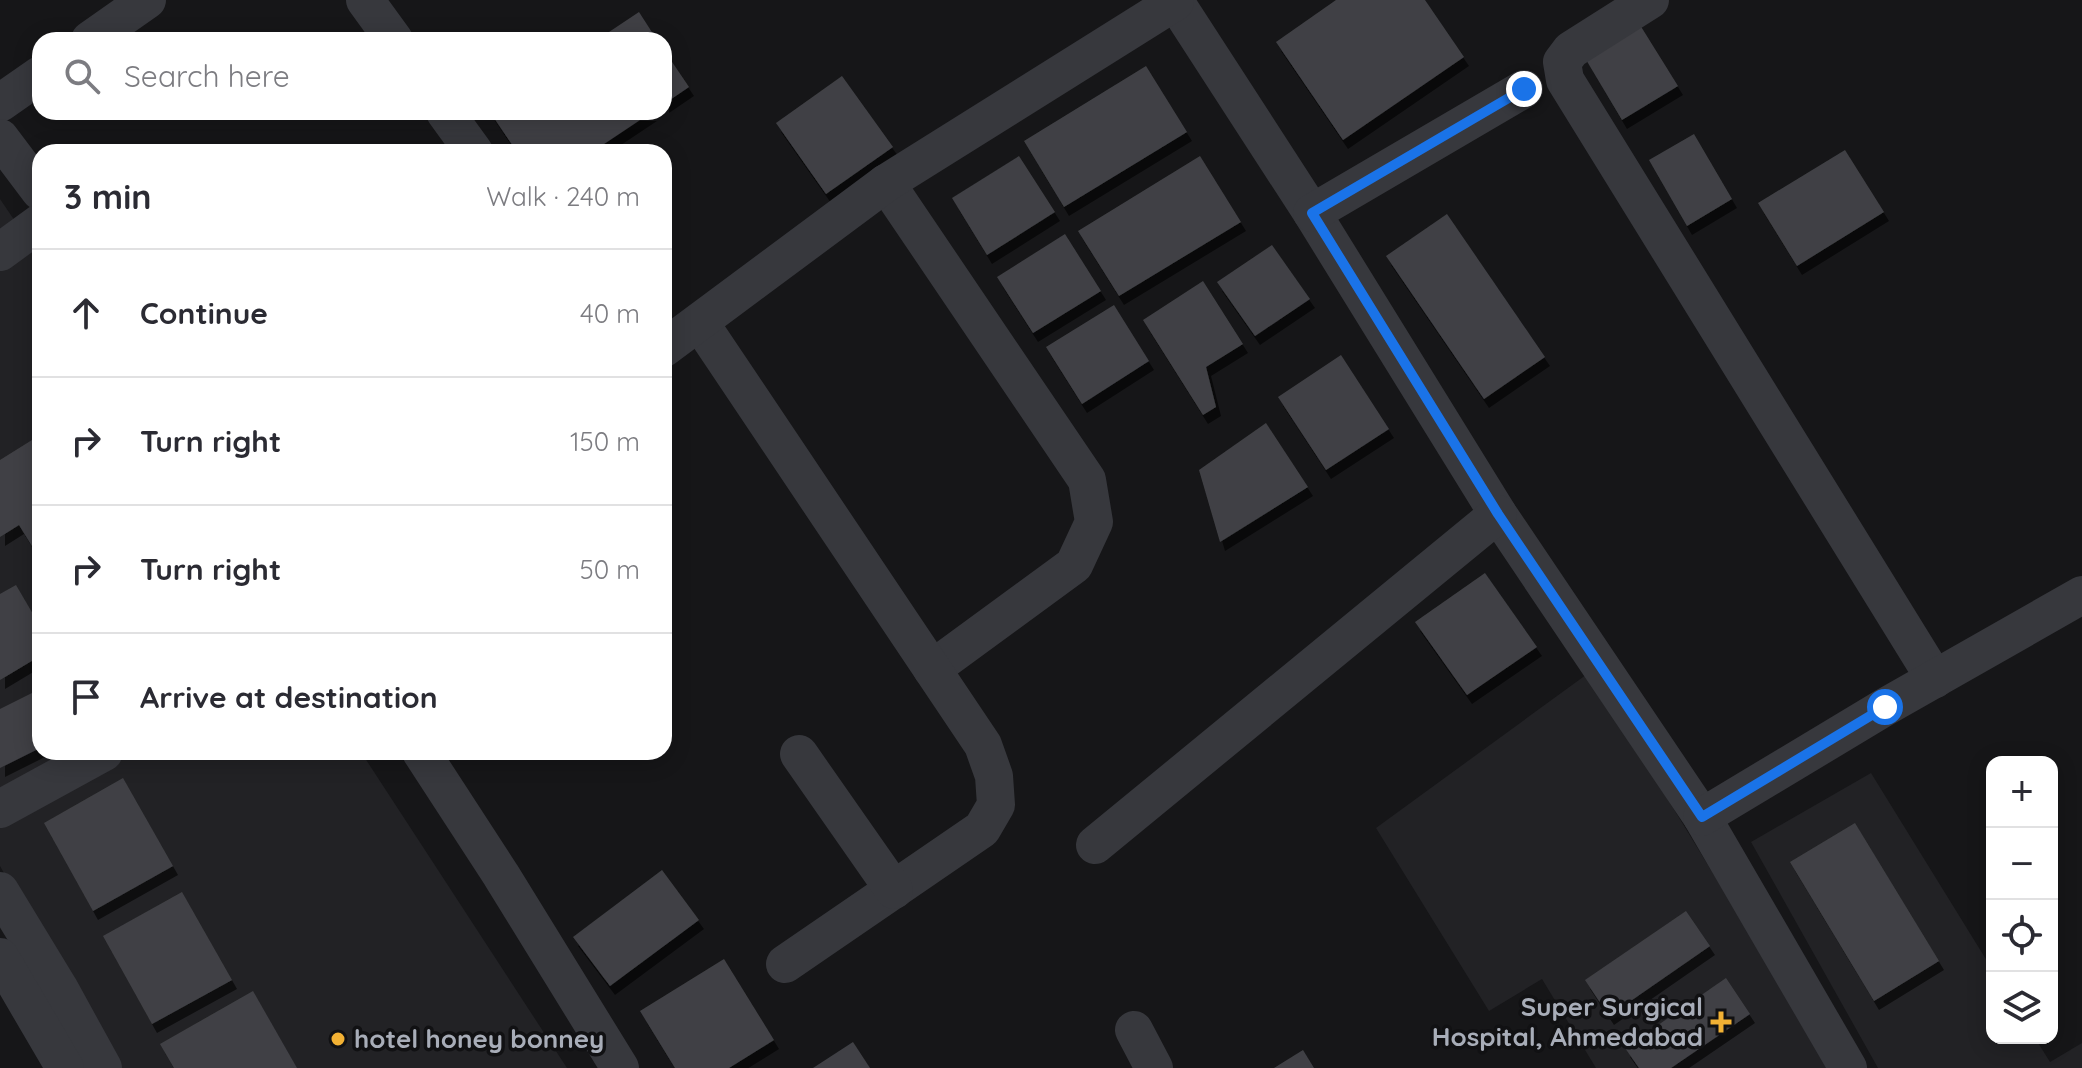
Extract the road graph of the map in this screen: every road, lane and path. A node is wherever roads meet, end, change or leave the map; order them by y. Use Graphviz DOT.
graph roads {
  1 [pos="147,0"];
  2 [pos="365,0"];
  3 [pos="1650,0"];
  4 [pos="1175,1"];
  5 [pos="1605,12"];
  6 [pos="101,32"];
  7 [pos="388,32"];
  8 [pos="32,81"];
  9 [pos="1524,89"];
  10 [pos="0,103"];
  11 [pos="451,120"];
  12 [pos="0,138"];
  13 [pos="468,144"];
  14 [pos="32,180"];
  15 [pos="886,183"];
  16 [pos="1312,213"];
  17 [pos="32,229"];
  18 [pos="0,252"];
  19 [pos="700,323"];
  20 [pos="672,342"];
  21 [pos="1498,514"];
  22 [pos="2082,595"];
  23 [pos="932,669"];
  24 [pos="1935,679"];
  25 [pos="799,754"];
  26 [pos="89,760"];
  27 [pos="426,760"];
  28 [pos="0,809"];
  29 [pos="1702,817"];
  30 [pos="1095,845"];
  31 [pos="894,890"];
  32 [pos="0,891"];
  33 [pos="0,957"];
  34 [pos="785,964"];
  35 [pos="1134,1030"];
  36 [pos="64,1068"];
  37 [pos="103,1068"];
  38 [pos="620,1068"];
  39 [pos="1154,1068"];
  40 [pos="1848,1068"];
  1 -- 6 [label="street"];
  2 -- 7 [label="street"];
  3 -- 5 [label="street"];
  4 -- 15 [label="street"];
  4 -- 16 [label="street"];
  5 -- 24 [label="street"];
  8 -- 10 [label="street"];
  9 -- 16 [label="street"];
  11 -- 13 [label="street"];
  12 -- 14 [label="street"];
  15 -- 19 [label="street"];
  15 -- 23 [label="street"];
  16 -- 21 [label="street"];
  17 -- 18 [label="street"];
  19 -- 20 [label="street"];
  19 -- 23 [label="street"];
  21 -- 29 [label="street"];
  21 -- 30 [label="street"];
  22 -- 24 [label="street"];
  23 -- 31 [label="street"];
  24 -- 29 [label="street"];
  25 -- 31 [label="street"];
  26 -- 28 [label="street"];
  27 -- 38 [label="street"];
  29 -- 40 [label="street"];
  31 -- 34 [label="street"];
  32 -- 37 [label="street"];
  33 -- 36 [label="street"];
  35 -- 39 [label="street"];
}
